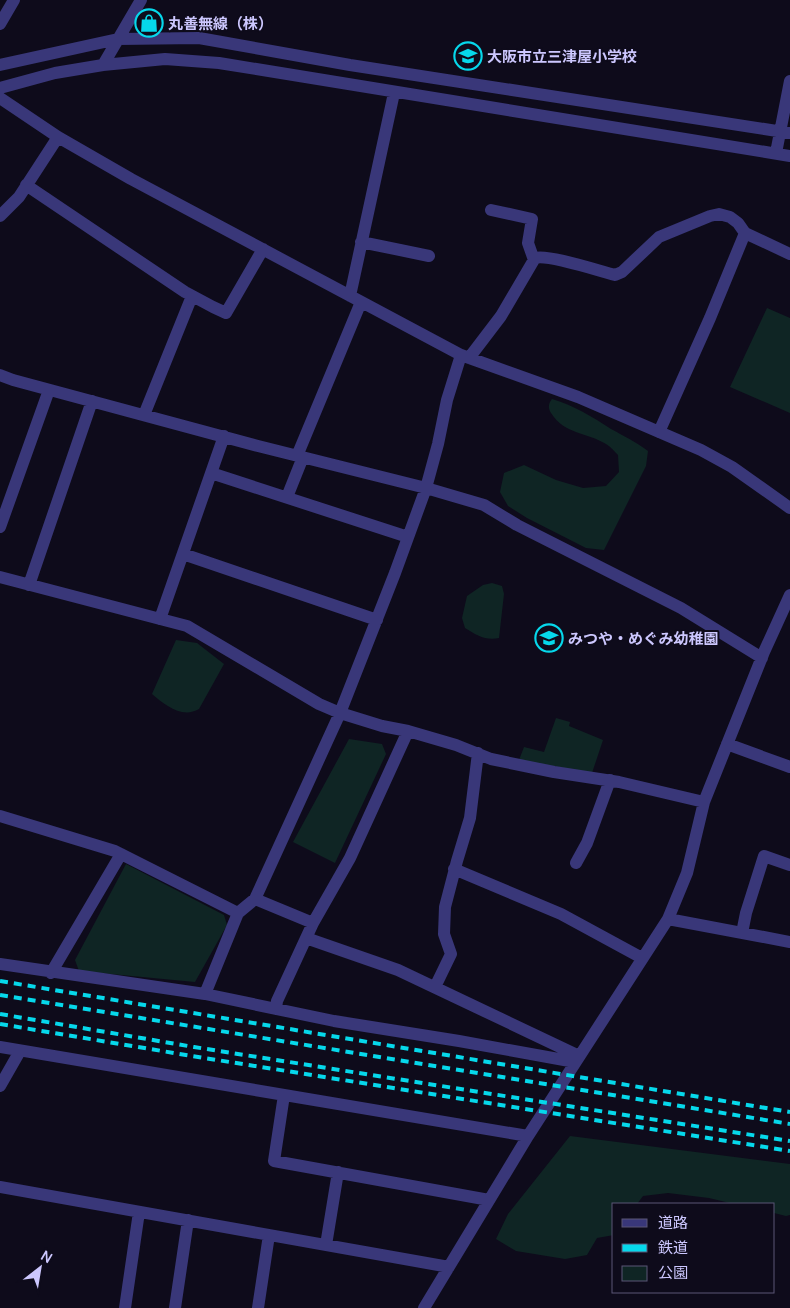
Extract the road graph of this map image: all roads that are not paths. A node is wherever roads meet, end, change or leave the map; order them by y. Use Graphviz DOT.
graph roads {
  1 [pos="14,0"];
  2 [pos="141,0"];
  3 [pos="0,24"];
  4 [pos="118,39"];
  5 [pos="0,65"];
  6 [pos="103,65"];
  7 [pos="790,82"];
  8 [pos="0,88"];
  9 [pos="394,93"];
  10 [pos="0,98"];
  11 [pos="785,132"];
  12 [pos="58,137"];
  13 [pos="776,153"];
  14 [pos="790,156"];
  15 [pos="26,185"];
  16 [pos="491,210"];
  17 [pos="0,216"];
  18 [pos="745,233"];
  19 [pos="361,242"];
  20 [pos="263,249"];
  21 [pos="790,254"];
  22 [pos="429,256"];
  23 [pos="534,260"];
  24 [pos="192,296"];
  25 [pos="350,296"];
  26 [pos="361,302"];
  27 [pos="465,356"];
  28 [pos="0,375"];
  29 [pos="49,390"];
  30 [pos="92,401"];
  31 [pos="144,415"];
  32 [pos="659,432"];
  33 [pos="224,436"];
  34 [pos="300,456"];
  35 [pos="211,473"];
  36 [pos="426,488"];
  37 [pos="288,498"];
  38 [pos="790,508"];
  39 [pos="0,527"];
  40 [pos="408,537"];
  41 [pos="183,554"];
  42 [pos="0,578"];
  43 [pos="29,585"];
  44 [pos="790,595"];
  45 [pos="160,619"];
  46 [pos="377,620"];
  47 [pos="762,658"];
  48 [pos="340,712"];
  49 [pos="408,730"];
  50 [pos="728,744"];
  51 [pos="478,753"];
  52 [pos="790,767"];
  53 [pos="610,780"];
  54 [pos="704,802"];
  55 [pos="0,816"];
  56 [pos="121,854"];
  57 [pos="576,863"];
  58 [pos="790,865"];
  59 [pos="454,869"];
  60 [pos="255,899"];
  61 [pos="238,913"];
  62 [pos="668,919"];
  63 [pos="313,923"];
  64 [pos="742,933"];
  65 [pos="306,938"];
  66 [pos="790,942"];
  67 [pos="642,958"];
  68 [pos="0,964"];
  69 [pos="52,973"];
  70 [pos="435,987"];
  71 [pos="204,994"];
  72 [pos="276,1009"];
  73 [pos="0,1047"];
  74 [pos="20,1051"];
  75 [pos="577,1059"];
  76 [pos="0,1086"];
  77 [pos="284,1095"];
  78 [pos="528,1136"];
  79 [pos="338,1172"];
  80 [pos="0,1186"];
  81 [pos="490,1200"];
  82 [pos="139,1212"];
  83 [pos="188,1220"];
  84 [pos="269,1235"];
  85 [pos="326,1245"];
  86 [pos="449,1267"];
  87 [pos="125,1308"];
  88 [pos="175,1308"];
  89 [pos="258,1308"];
  90 [pos="424,1308"];
  1 -- 3 [label="street"];
  2 -- 4 [label="street"];
  4 -- 5 [label="street"];
  4 -- 6 [label="street"];
  4 -- 11 [label="street"];
  6 -- 8 [label="street"];
  6 -- 9 [label="street"];
  7 -- 11 [label="street"];
  9 -- 13 [label="street"];
  9 -- 19 [label="street"];
  10 -- 12 [label="street"];
  11 -- 13 [label="street"];
  12 -- 15 [label="street"];
  12 -- 20 [label="street"];
  13 -- 14 [label="street"];
  15 -- 17 [label="street"];
  15 -- 24 [label="street"];
  16 -- 23 [label="street"];
  18 -- 21 [label="street"];
  18 -- 23 [label="street"];
  18 -- 32 [label="street"];
  19 -- 22 [label="street"];
  19 -- 25 [label="street"];
  20 -- 24 [label="street"];
  20 -- 25 [label="street"];
  23 -- 27 [label="street"];
  24 -- 31 [label="street"];
  25 -- 26 [label="street"];
  26 -- 27 [label="street"];
  26 -- 34 [label="street"];
  27 -- 32 [label="street"];
  27 -- 36 [label="street"];
  28 -- 29 [label="street"];
  29 -- 30 [label="street"];
  29 -- 39 [label="street"];
  30 -- 31 [label="street"];
  30 -- 43 [label="street"];
  31 -- 33 [label="street"];
  32 -- 38 [label="street"];
  33 -- 34 [label="street"];
  33 -- 35 [label="street"];
  34 -- 36 [label="street"];
  34 -- 37 [label="street"];
  35 -- 37 [label="street"];
  35 -- 41 [label="street"];
  36 -- 40 [label="street"];
  36 -- 47 [label="street"];
  37 -- 40 [label="street"];
  40 -- 46 [label="street"];
  41 -- 45 [label="street"];
  41 -- 46 [label="street"];
  42 -- 43 [label="street"];
  43 -- 45 [label="street"];
  44 -- 47 [label="street"];
  45 -- 48 [label="street"];
  46 -- 48 [label="street"];
  47 -- 50 [label="street"];
  48 -- 49 [label="street"];
  48 -- 60 [label="street"];
  49 -- 51 [label="street"];
  49 -- 63 [label="street"];
  50 -- 52 [label="street"];
  50 -- 54 [label="street"];
  51 -- 53 [label="street"];
  51 -- 59 [label="street"];
  53 -- 54 [label="street"];
  53 -- 57 [label="street"];
  54 -- 62 [label="street"];
  55 -- 56 [label="street"];
  56 -- 61 [label="street"];
  56 -- 69 [label="street"];
  58 -- 64 [label="street"];
  59 -- 67 [label="street"];
  59 -- 70 [label="street"];
  60 -- 61 [label="street"];
  60 -- 63 [label="street"];
  61 -- 71 [label="street"];
  62 -- 64 [label="street"];
  62 -- 67 [label="street"];
  63 -- 65 [label="street"];
  64 -- 66 [label="street"];
  65 -- 70 [label="street"];
  65 -- 72 [label="street"];
  67 -- 75 [label="street"];
  68 -- 69 [label="street"];
  69 -- 71 [label="street"];
  70 -- 75 [label="street"];
  71 -- 72 [label="street"];
  72 -- 75 [label="street"];
  73 -- 74 [label="street"];
  74 -- 76 [label="street"];
  74 -- 77 [label="street"];
  75 -- 78 [label="street"];
  77 -- 78 [label="street"];
  77 -- 79 [label="street"];
  78 -- 81 [label="street"];
  79 -- 81 [label="street"];
  79 -- 85 [label="street"];
  80 -- 82 [label="street"];
  81 -- 86 [label="street"];
  82 -- 83 [label="street"];
  82 -- 87 [label="street"];
  83 -- 84 [label="street"];
  83 -- 88 [label="street"];
  84 -- 85 [label="street"];
  84 -- 89 [label="street"];
  85 -- 86 [label="street"];
  86 -- 90 [label="street"];
}
